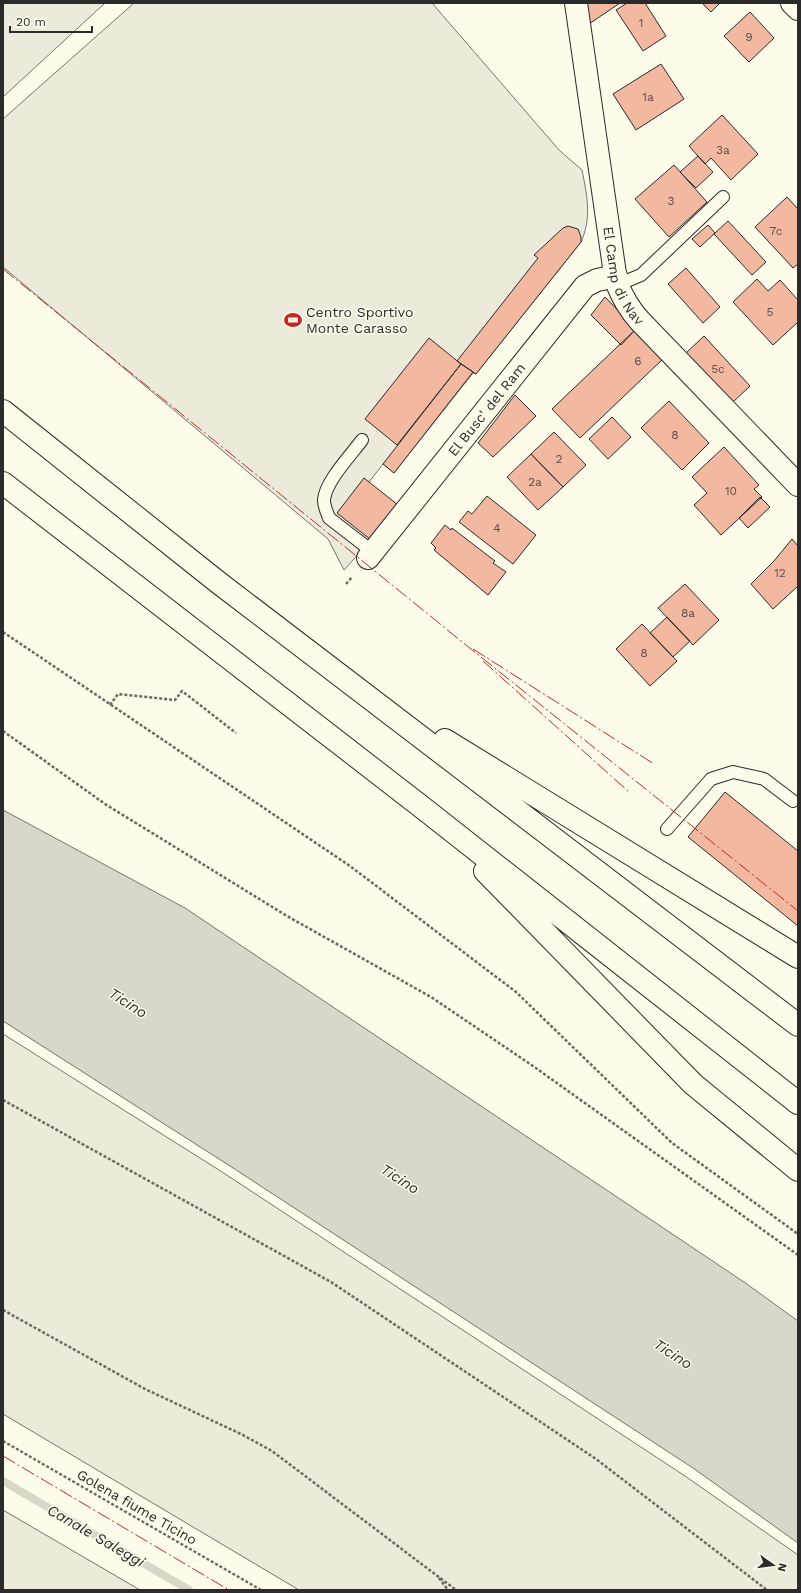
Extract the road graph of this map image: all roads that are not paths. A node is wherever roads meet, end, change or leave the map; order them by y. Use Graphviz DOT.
graph roads {
  1 [pos="576,3"];
  2 [pos="792,3"];
  3 [pos="798,9"];
  4 [pos="723,197"];
  5 [pos="616,278"];
  6 [pos="3,411"];
  7 [pos="362,440"];
  8 [pos="3,483"];
  9 [pos="798,485"];
  10 [pos="370,555"];
  11 [pos="346,680"];
  12 [pos="796,801"];
  13 [pos="423,808"];
  14 [pos="667,829"];
  15 [pos="798,957"];
  16 [pos="798,1025"];
  17 [pos="798,1103"];
  18 [pos="798,1170"];
  1 -- 5 [label="main road, El Camp di Nav"];
  2 -- 3 [label="main road"];
  4 -- 5 [label="lane"];
  5 -- 9 [label="main road, El Camp di Nav"];
  5 -- 10 [label="main road, El Busc' del Ram"];
  6 -- 11 [label="main road"];
  7 -- 10 [label="lane"];
  8 -- 13 [label="main road"];
  11 -- 15 [label="main road"];
  11 -- 16 [label="main road"];
  12 -- 14 [label="lane"];
  13 -- 17 [label="main road"];
  13 -- 18 [label="main road"];
}
